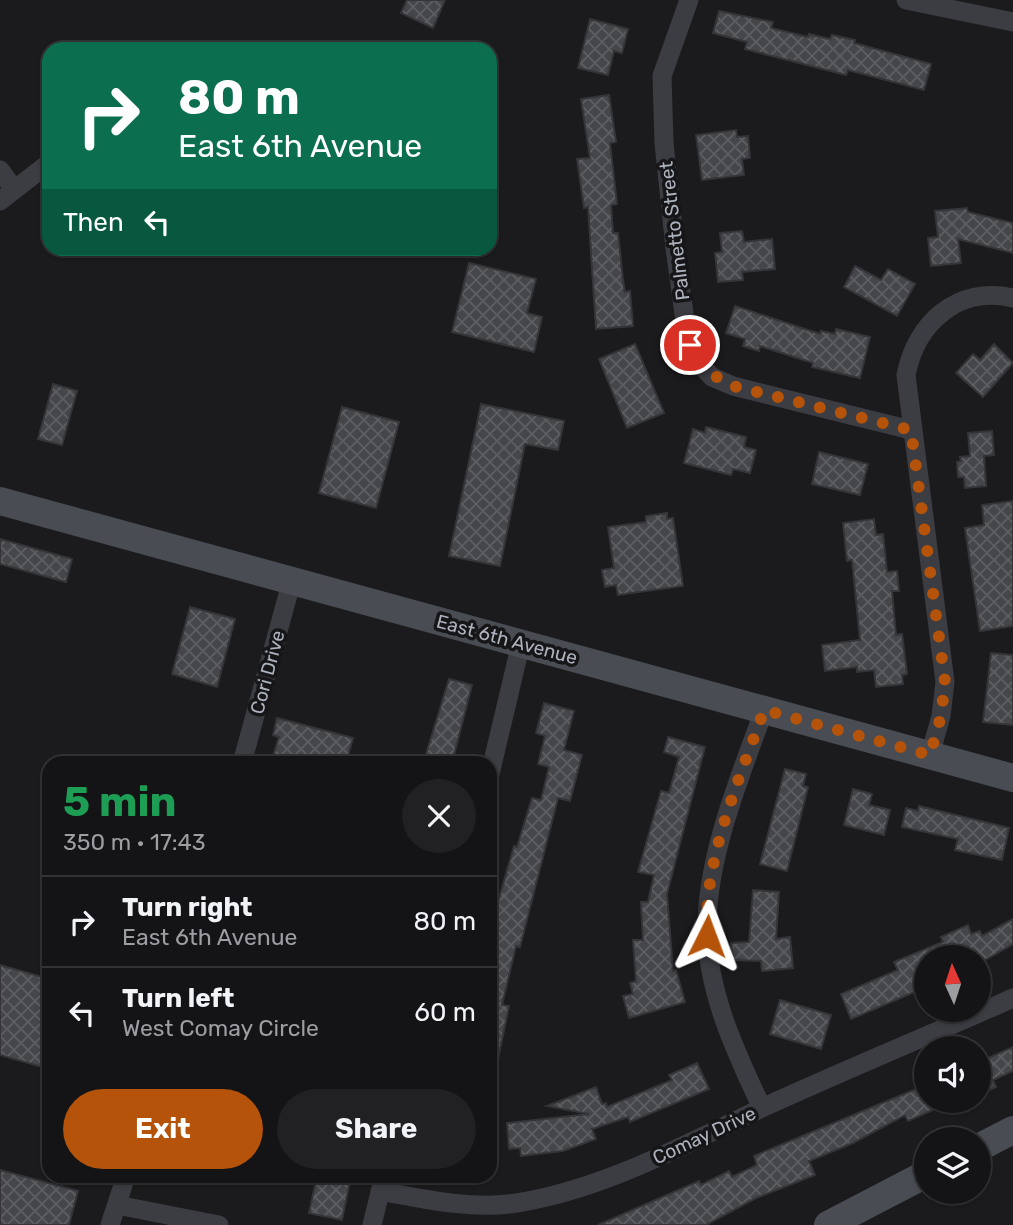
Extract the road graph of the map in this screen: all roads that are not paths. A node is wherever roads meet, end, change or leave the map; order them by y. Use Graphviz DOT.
graph roads {
  1 [pos="689,0"];
  2 [pos="906,0"];
  3 [pos="1013,22"];
  4 [pos="42,168"];
  5 [pos="0,170"];
  6 [pos="7,195"];
  7 [pos="1013,298"];
  8 [pos="911,430"];
  9 [pos="0,501"];
  10 [pos="292,580"];
  11 [pos="522,643"];
  12 [pos="764,710"];
  13 [pos="930,755"];
  14 [pos="244,756"];
  15 [pos="494,756"];
  16 [pos="1013,778"];
  17 [pos="1013,998"];
  18 [pos="762,1108"];
  19 [pos="1013,1130"];
  20 [pos="991,1141"];
  21 [pos="914,1180"];
  22 [pos="124,1183"];
  23 [pos="382,1183"];
  24 [pos="117,1205"];
  25 [pos="110,1225"];
  26 [pos="219,1225"];
  27 [pos="372,1225"];
  28 [pos="828,1225"];
  1 -- 8 [label="street, Palmetto Street"];
  2 -- 3 [label="street"];
  4 -- 6 [label="street"];
  5 -- 6 [label="street"];
  7 -- 8 [label="street"];
  8 -- 13 [label="street"];
  9 -- 10 [label="main road, East 6th Avenue"];
  10 -- 11 [label="main road, East 6th Avenue"];
  10 -- 14 [label="street, Cori Drive"];
  11 -- 12 [label="main road, East 6th Avenue"];
  11 -- 15 [label="street"];
  12 -- 13 [label="main road, East 6th Avenue"];
  12 -- 18 [label="street"];
  13 -- 16 [label="main road, East 6th Avenue"];
  17 -- 18 [label="street, Comay Drive"];
  18 -- 23 [label="street, Comay Drive"];
  19 -- 20 [label="main road"];
  21 -- 28 [label="main road"];
  22 -- 24 [label="street"];
  23 -- 27 [label="street"];
  24 -- 25 [label="street"];
  24 -- 26 [label="street"];
}
